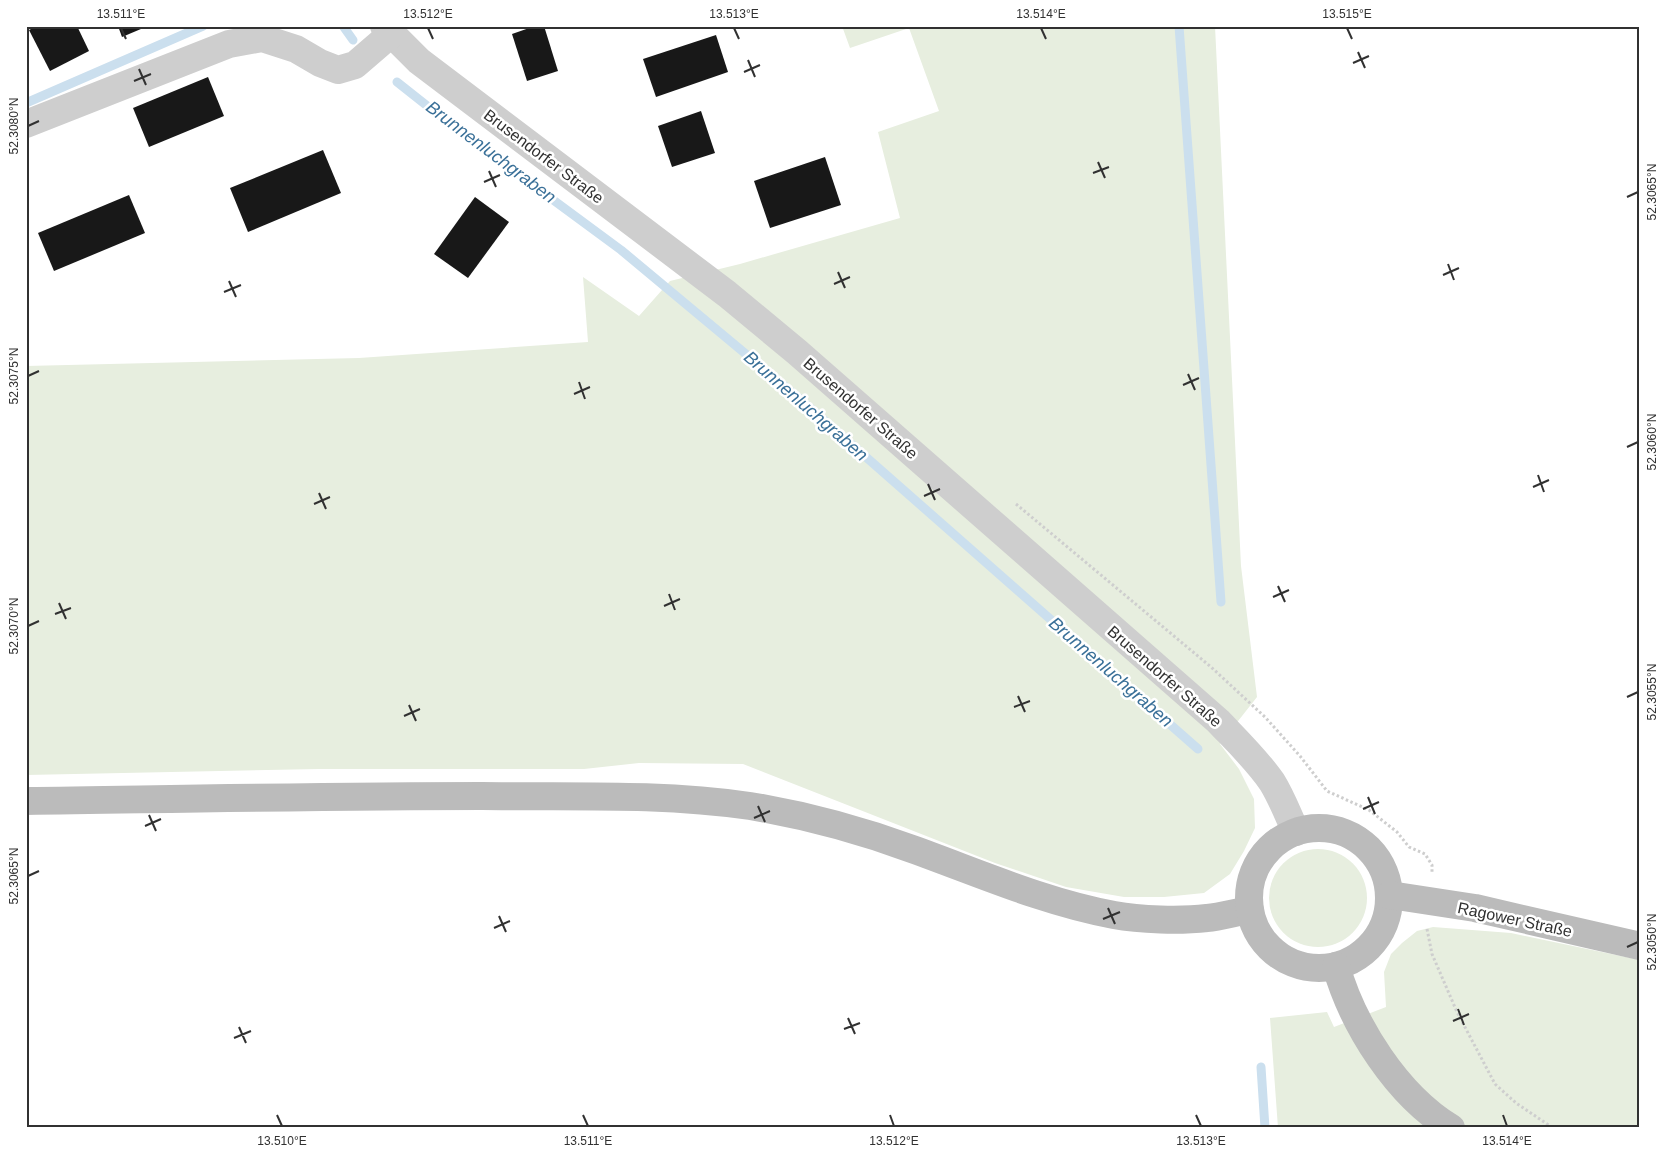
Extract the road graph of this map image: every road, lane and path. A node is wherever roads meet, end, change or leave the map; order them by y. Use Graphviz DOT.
graph roads {
  1 [pos="387,30"];
  2 [pos="26,124"];
  3 [pos="26,801"];
  4 [pos="1296,832"];
  5 [pos="1390,896"];
  6 [pos="1250,910"];
  7 [pos="1427,932"];
  8 [pos="1640,946"];
  9 [pos="1336,966"];
  10 [pos="1450,1128"];
  11 [pos="1553,1128"];
  1 -- 2 [label="street"];
  1 -- 4 [label="street, Brusendorfer Straße"];
  3 -- 6 [label="main road"];
  4 -- 5 [label="main road"];
  4 -- 6 [label="main road"];
  5 -- 8 [label="main road, Ragower Straße"];
  5 -- 9 [label="main road"];
  6 -- 9 [label="main road"];
  7 -- 11 [label="path"];
  9 -- 10 [label="main road"];
}
